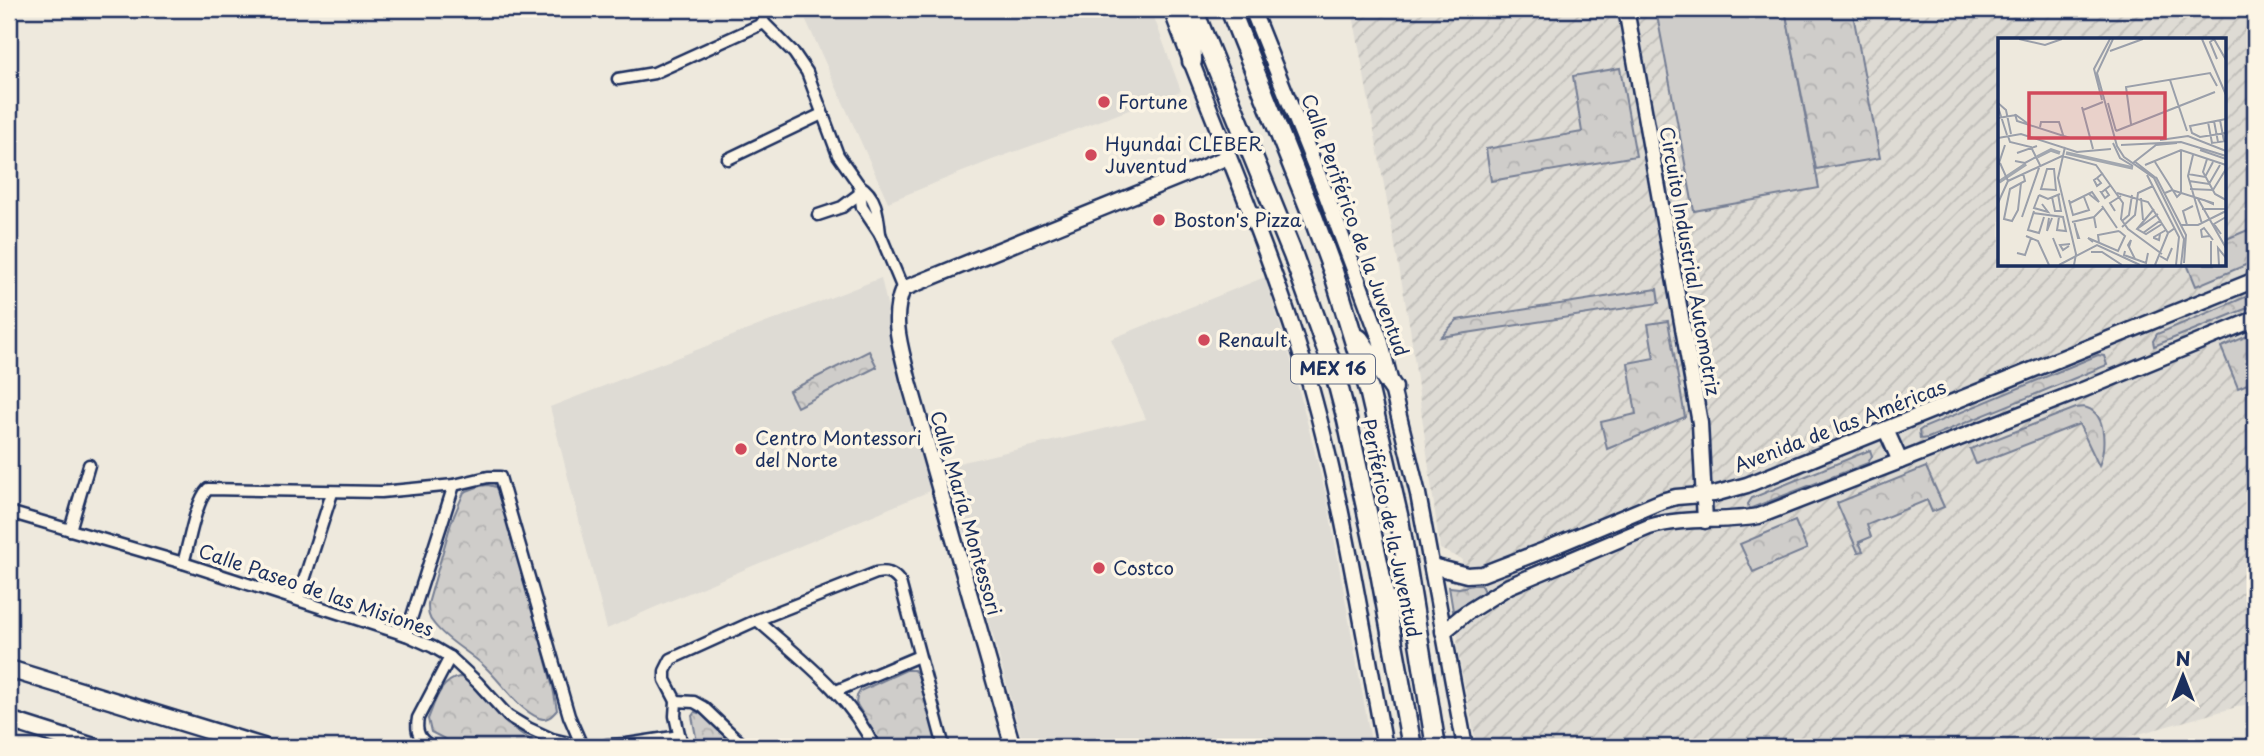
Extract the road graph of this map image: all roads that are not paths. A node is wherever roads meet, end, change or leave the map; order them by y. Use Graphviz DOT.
graph roads {
  1 [pos="760,9"];
  2 [pos="1171,9"];
  3 [pos="1192,9"];
  4 [pos="1230,9"];
  5 [pos="1252,9"];
  6 [pos="1626,9"];
  7 [pos="764,23"];
  8 [pos="1192,61"];
  9 [pos="618,79"];
  10 [pos="822,114"];
  11 [pos="1228,157"];
  12 [pos="728,159"];
  13 [pos="861,190"];
  14 [pos="818,215"];
  15 [pos="2255,280"];
  16 [pos="903,289"];
  17 [pos="2255,319"];
  18 [pos="1351,327"];
  19 [pos="1393,388"];
  20 [pos="1886,430"];
  21 [pos="1900,461"];
  22 [pos="89,465"];
  23 [pos="454,485"];
  24 [pos="332,493"];
  25 [pos="1702,496"];
  26 [pos="9,512"];
  27 [pos="1705,521"];
  28 [pos="70,530"];
  29 [pos="183,563"];
  30 [pos="1432,566"];
  31 [pos="1500,568"];
  32 [pos="1508,586"];
  33 [pos="298,599"];
  34 [pos="757,620"];
  35 [pos="1443,632"];
  36 [pos="406,635"];
  37 [pos="919,656"];
  38 [pos="450,657"];
  39 [pos="9,669"];
  40 [pos="836,691"];
  41 [pos="676,701"];
  42 [pos="9,720"];
  43 [pos="680,736"];
  44 [pos="551,743"];
  45 [pos="584,746"];
  46 [pos="606,746"];
  47 [pos="627,746"];
  48 [pos="94,747"];
  49 [pos="263,747"];
  50 [pos="432,747"];
  51 [pos="682,747"];
  52 [pos="745,747"];
  53 [pos="874,747"];
  54 [pos="944,747"];
  55 [pos="1013,747"];
  56 [pos="1385,747"];
  57 [pos="1412,747"];
  58 [pos="1436,747"];
  59 [pos="1465,747"];
  1 -- 7 [label="street"];
  2 -- 8 [label="main road"];
  3 -- 8 [label="highway"];
  3 -- 57 [label="highway, Periférico de la Juventud / MEX 16"];
  4 -- 18 [label="highway, Periférico de la Juventud / MEX 16"];
  5 -- 19 [label="main road, Calle Periférico de la Juventud"];
  6 -- 25 [label="main road, Circuito Industrial Automotriz"];
  7 -- 9 [label="street"];
  7 -- 10 [label="street"];
  8 -- 11 [label="main road"];
  10 -- 12 [label="street"];
  10 -- 13 [label="street"];
  11 -- 16 [label="main road"];
  11 -- 56 [label="main road"];
  13 -- 14 [label="street"];
  13 -- 16 [label="street"];
  15 -- 20 [label="main road, Avenida de las Américas"];
  16 -- 55 [label="main road, Calle María Montessori"];
  17 -- 21 [label="main road"];
  18 -- 19 [label="highway"];
  18 -- 58 [label="highway, Periférico de la Juventud / MEX 16"];
  19 -- 30 [label="main road, Calle Periférico de la Juventud"];
  20 -- 21 [label="main road"];
  20 -- 25 [label="main road, Avenida de las Américas"];
  21 -- 27 [label="main road"];
  22 -- 28 [label="street"];
  23 -- 24 [label="street"];
  23 -- 36 [label="street"];
  23 -- 45 [label="street"];
  24 -- 29 [label="street"];
  24 -- 33 [label="street"];
  25 -- 27 [label="main road, Circuito Industrial Automotriz"];
  25 -- 31 [label="main road, Avenida de las Américas"];
  26 -- 28 [label="street, Calle Paseo de las Misiones"];
  27 -- 32 [label="main road"];
  28 -- 29 [label="street, Calle Paseo de las Misiones"];
  29 -- 33 [label="street, Calle Paseo de las Misiones"];
  30 -- 31 [label="main road, Avenida de las Américas"];
  30 -- 35 [label="main road, Calle Periférico de la Juventud"];
  31 -- 32 [label="main road"];
  32 -- 35 [label="main road"];
  33 -- 36 [label="street, Calle Paseo de las Misiones"];
  34 -- 37 [label="street"];
  34 -- 40 [label="street"];
  34 -- 41 [label="street"];
  35 -- 59 [label="main road, Calle Periférico de la Juventud"];
  36 -- 38 [label="street, Calle Paseo de las Misiones"];
  37 -- 40 [label="street"];
  37 -- 54 [label="street"];
  38 -- 44 [label="street, Calle Paseo de las Misiones"];
  38 -- 50 [label="street"];
  39 -- 49 [label="main road"];
  40 -- 53 [label="street"];
  41 -- 43 [label="street"];
  41 -- 52 [label="street"];
  42 -- 48 [label="main road"];
  43 -- 47 [label="street"];
  43 -- 51 [label="street"];
  44 -- 45 [label="street, Calle Paseo de las Misiones"];
  46 -- 47 [label="street"];
}
